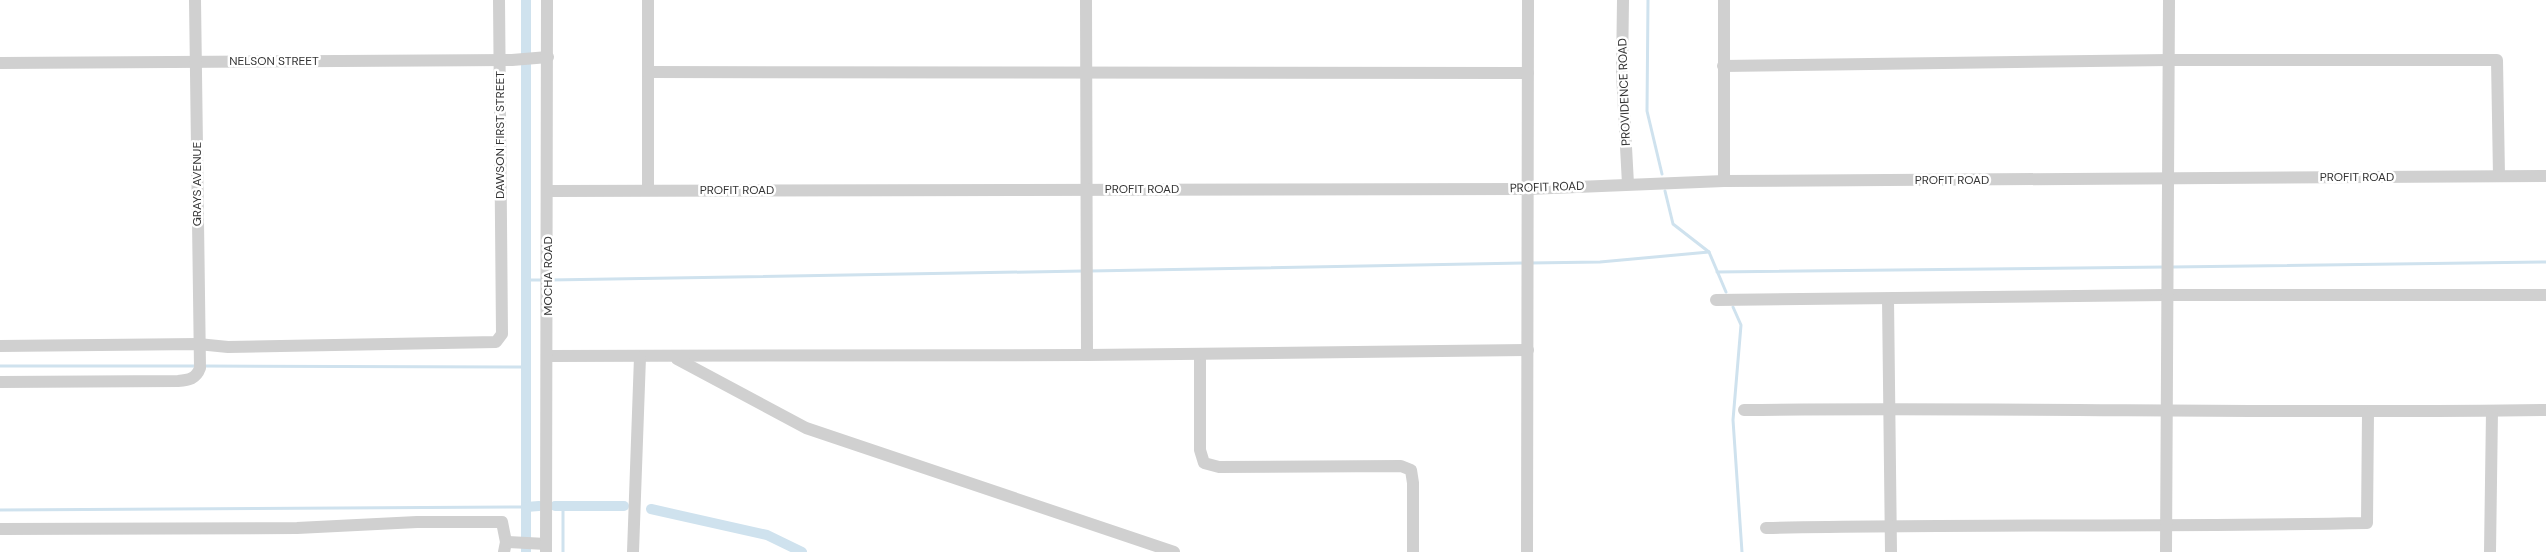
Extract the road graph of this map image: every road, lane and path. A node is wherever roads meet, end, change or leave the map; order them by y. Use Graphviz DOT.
graph roads {
  1 [pos="196,0"];
  2 [pos="500,0"];
  3 [pos="548,0"];
  4 [pos="648,0"];
  5 [pos="1086,0"];
  6 [pos="1528,0"];
  7 [pos="1623,0"];
  8 [pos="1724,0"];
  9 [pos="2169,0"];
  10 [pos="542,57"];
  11 [pos="506,60"];
  12 [pos="2168,60"];
  13 [pos="196,62"];
  14 [pos="0,64"];
  15 [pos="1723,66"];
  16 [pos="648,72"];
  17 [pos="1528,73"];
  18 [pos="1087,74"];
  19 [pos="2499,176"];
  20 [pos="2546,176"];
  21 [pos="2167,179"];
  22 [pos="1724,181"];
  23 [pos="1628,184"];
  24 [pos="1528,188"];
  25 [pos="648,190"];
  26 [pos="1085,190"];
  27 [pos="548,191"];
  28 [pos="2166,295"];
  29 [pos="2546,295"];
  30 [pos="1888,299"];
  31 [pos="1716,300"];
  32 [pos="198,344"];
  33 [pos="0,346"];
  34 [pos="1528,350"];
  35 [pos="1200,354"];
  36 [pos="1087,355"];
  37 [pos="548,356"];
  38 [pos="640,357"];
  39 [pos="674,357"];
  40 [pos="0,382"];
  41 [pos="1889,408"];
  42 [pos="1744,410"];
  43 [pos="2168,410"];
  44 [pos="2546,410"];
  45 [pos="2492,411"];
  46 [pos="2368,413"];
  47 [pos="1890,526"];
  48 [pos="2166,527"];
  49 [pos="1766,528"];
  50 [pos="0,529"];
  51 [pos="544,546"];
  52 [pos="505,547"];
  53 [pos="633,552"];
  54 [pos="1174,552"];
  55 [pos="1413,552"];
  56 [pos="1527,552"];
  57 [pos="1891,552"];
  58 [pos="2166,552"];
  59 [pos="2490,552"];
  1 -- 13 [label="street, GRAYS AVENUE"];
  2 -- 11 [label="street, DAWSON FIRST STREET"];
  3 -- 10 [label="street, MOCHA ROAD"];
  4 -- 16 [label="street"];
  5 -- 18 [label="street"];
  6 -- 17 [label="street"];
  7 -- 23 [label="street, PROVIDENCE ROAD"];
  8 -- 15 [label="street"];
  9 -- 12 [label="street"];
  10 -- 11 [label="street, NELSON STREET"];
  10 -- 27 [label="street, MOCHA ROAD"];
  11 -- 13 [label="street, NELSON STREET"];
  11 -- 32 [label="street, DAWSON FIRST STREET"];
  12 -- 15 [label="street"];
  12 -- 19 [label="street"];
  12 -- 21 [label="street"];
  13 -- 14 [label="street, NELSON STREET"];
  13 -- 32 [label="street, GRAYS AVENUE"];
  15 -- 22 [label="street"];
  16 -- 18 [label="street"];
  16 -- 25 [label="street"];
  17 -- 18 [label="street"];
  17 -- 24 [label="street"];
  18 -- 26 [label="street"];
  19 -- 20 [label="street, PROFIT ROAD"];
  19 -- 21 [label="street, PROFIT ROAD"];
  21 -- 22 [label="street, PROFIT ROAD"];
  21 -- 28 [label="street"];
  22 -- 23 [label="street, PROFIT ROAD"];
  23 -- 24 [label="street, PROFIT ROAD"];
  24 -- 26 [label="street, PROFIT ROAD"];
  24 -- 34 [label="street"];
  25 -- 26 [label="street, PROFIT ROAD"];
  25 -- 27 [label="street, PROFIT ROAD"];
  26 -- 36 [label="street"];
  27 -- 37 [label="street, MOCHA ROAD"];
  28 -- 29 [label="street"];
  28 -- 30 [label="street"];
  28 -- 43 [label="street"];
  30 -- 31 [label="street"];
  30 -- 41 [label="street"];
  32 -- 33 [label="street, DAWSON FIRST STREET"];
  32 -- 40 [label="street, GRAYS AVENUE"];
  34 -- 35 [label="street"];
  34 -- 56 [label="street"];
  35 -- 36 [label="street"];
  35 -- 55 [label="street"];
  36 -- 39 [label="street"];
  37 -- 38 [label="street"];
  37 -- 51 [label="street, MOCHA ROAD"];
  38 -- 39 [label="street"];
  38 -- 53 [label="street"];
  39 -- 54 [label="street"];
  41 -- 42 [label="street"];
  41 -- 43 [label="street"];
  41 -- 47 [label="street"];
  43 -- 46 [label="street"];
  43 -- 48 [label="street"];
  44 -- 45 [label="street"];
  45 -- 46 [label="street"];
  45 -- 59 [label="street"];
  46 -- 48 [label="street"];
  47 -- 48 [label="street"];
  47 -- 49 [label="street"];
  47 -- 57 [label="street"];
  48 -- 58 [label="street"];
  50 -- 52 [label="street"];
  51 -- 52 [label="street"];
}
